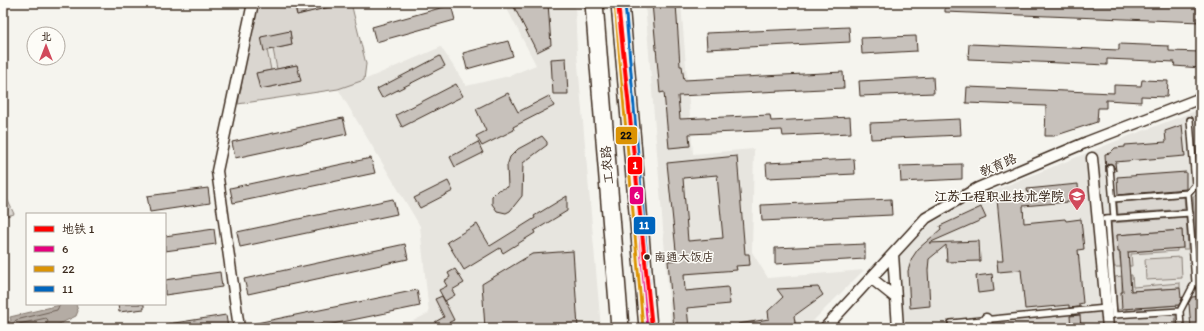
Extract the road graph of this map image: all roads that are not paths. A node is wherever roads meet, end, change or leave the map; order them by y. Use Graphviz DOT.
graph roads {
  1 [pos="253,3"];
  2 [pos="594,3"];
  3 [pos="620,3"];
  4 [pos="1201,98"];
  5 [pos="1190,120"];
  6 [pos="1092,158"];
  7 [pos="1110,167"];
  8 [pos="1198,185"];
  9 [pos="1188,193"];
  10 [pos="1113,198"];
  11 [pos="1190,213"];
  12 [pos="1114,218"];
  13 [pos="1102,219"];
  14 [pos="893,254"];
  15 [pos="871,278"];
  16 [pos="896,298"];
  17 [pos="1106,308"];
  18 [pos="1180,311"];
  19 [pos="951,323"];
  20 [pos="986,324"];
  21 [pos="239,328"];
  22 [pos="620,328"];
  23 [pos="648,328"];
  24 [pos="825,328"];
  25 [pos="898,328"];
  26 [pos="1108,328"];
  27 [pos="1181,328"];
  1 -- 21 [label="street"];
  2 -- 22 [label="main road, 工农路"];
  3 -- 23 [label="main road, 工农路"];
  4 -- 14 [label="street, 教育路"];
  5 -- 8 [label="lane"];
  6 -- 13 [label="street"];
  7 -- 10 [label="lane"];
  8 -- 9 [label="lane"];
  9 -- 10 [label="lane"];
  9 -- 11 [label="lane"];
  10 -- 12 [label="lane"];
  11 -- 12 [label="lane"];
  11 -- 18 [label="lane"];
  12 -- 13 [label="lane"];
  13 -- 17 [label="street"];
  13 -- 18 [label="lane"];
  14 -- 15 [label="street, 教育路"];
  14 -- 16 [label="street"];
  15 -- 16 [label="street"];
  15 -- 24 [label="street, 教育路"];
  16 -- 25 [label="street"];
  17 -- 20 [label="lane"];
  17 -- 26 [label="street"];
  18 -- 27 [label="lane"];
  19 -- 20 [label="lane"];
}
